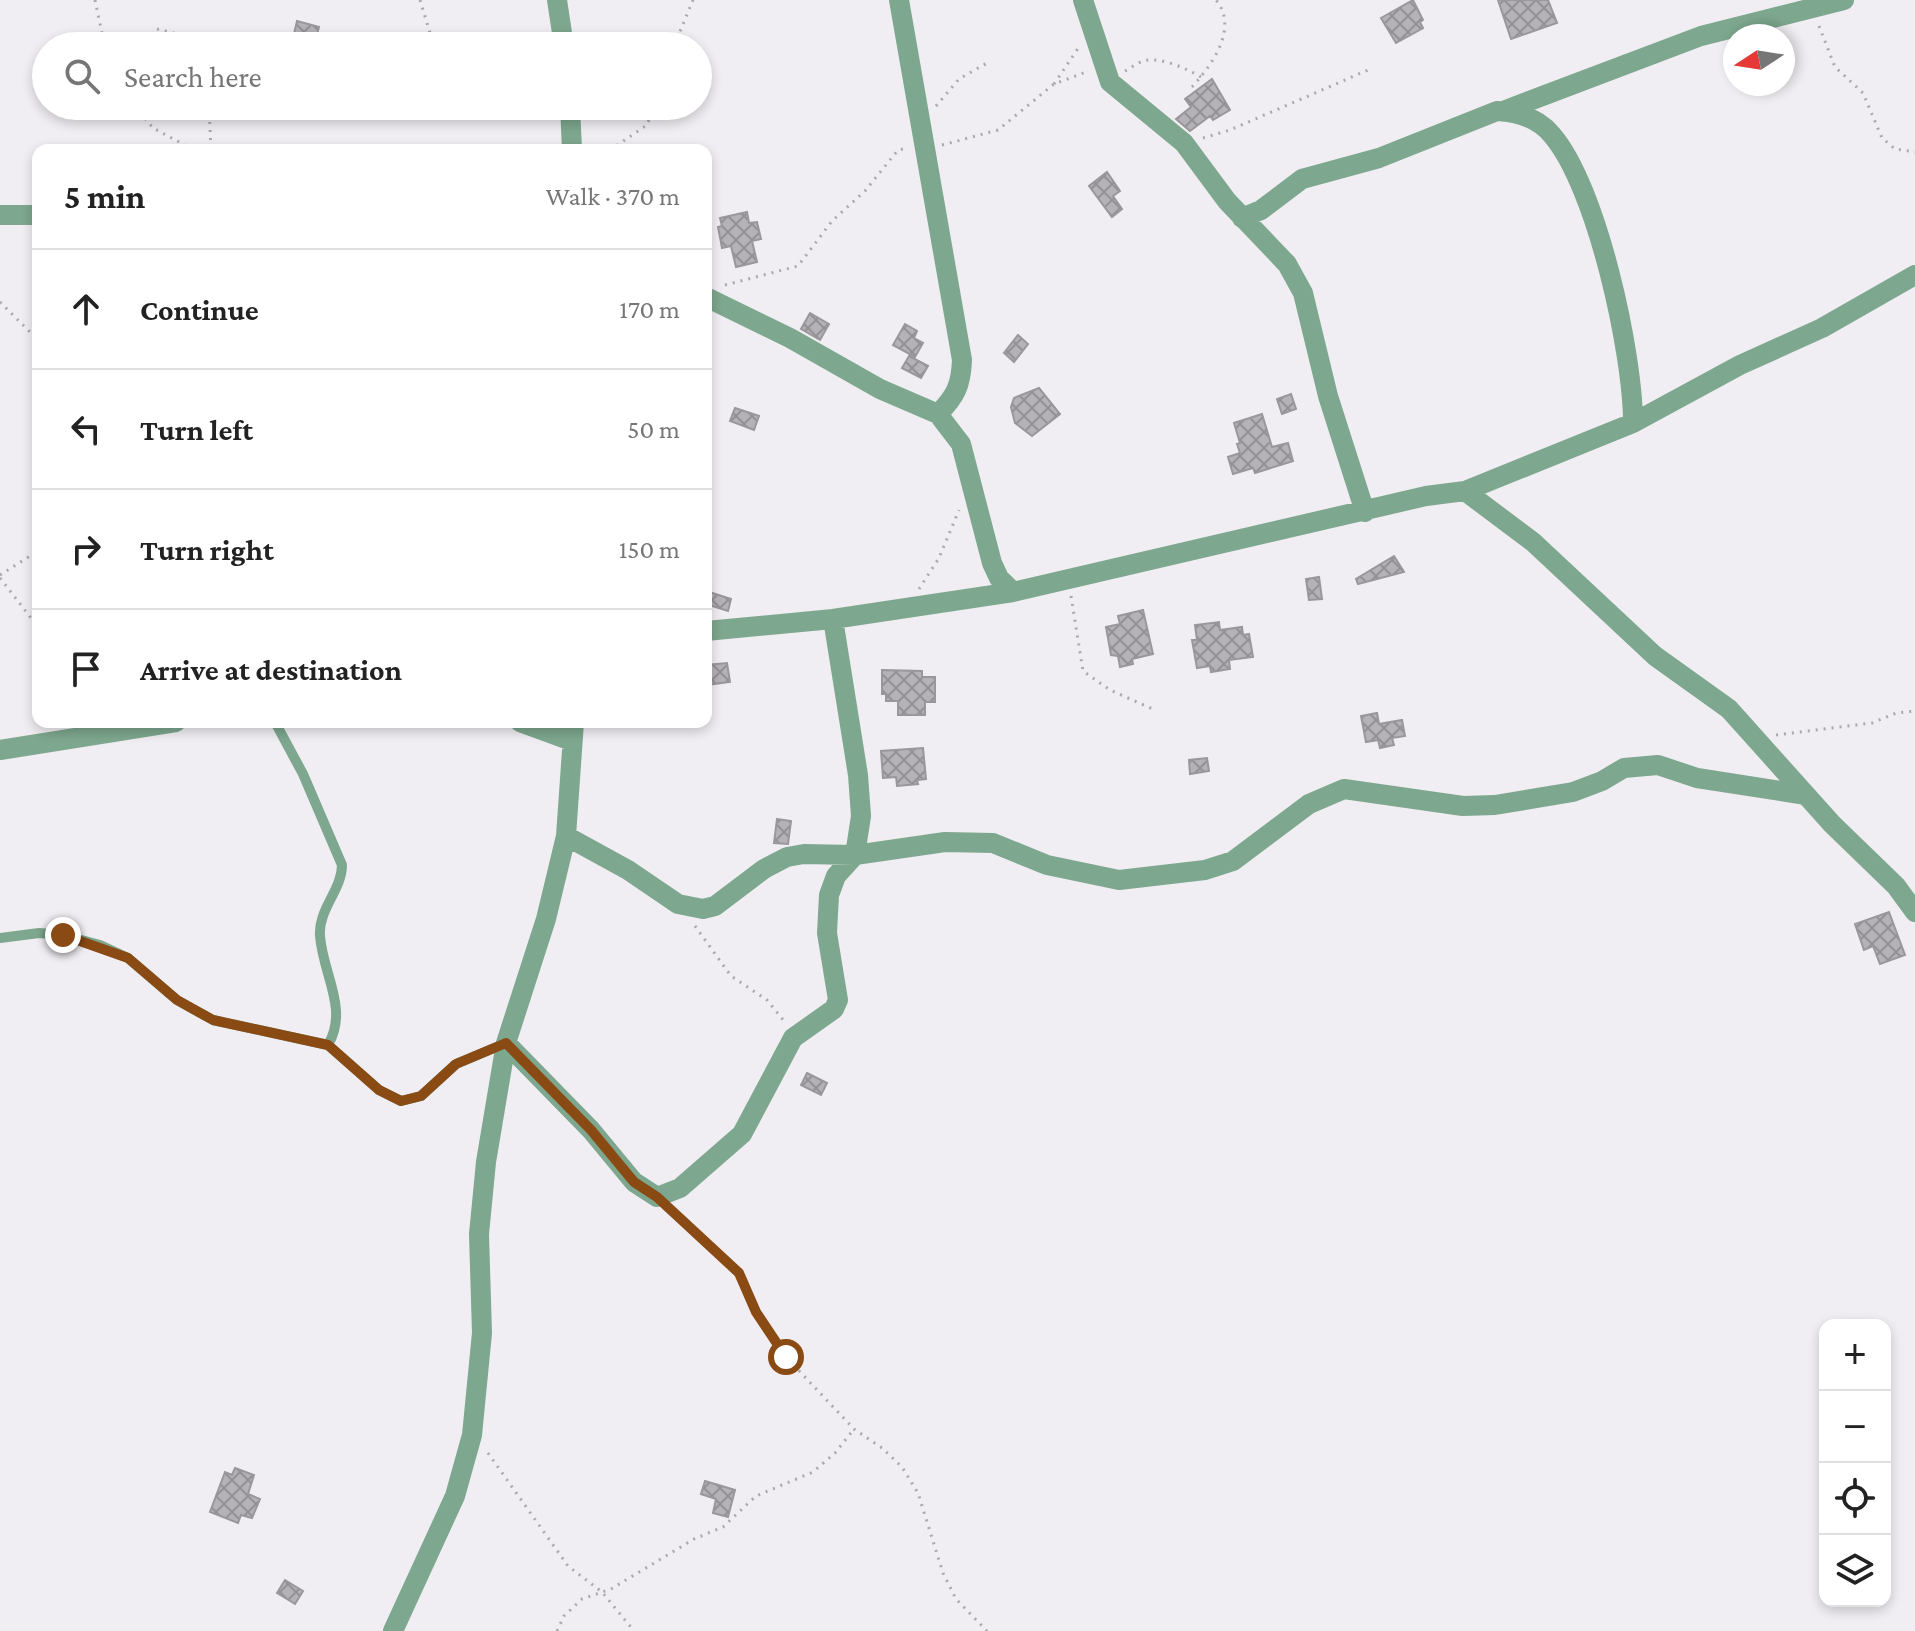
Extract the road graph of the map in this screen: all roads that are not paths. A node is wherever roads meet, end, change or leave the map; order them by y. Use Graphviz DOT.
graph roads {
  1 [pos="557,0"];
  2 [pos="899,0"];
  3 [pos="1083,0"];
  4 [pos="1844,0"];
  5 [pos="562,32"];
  6 [pos="1502,111"];
  7 [pos="571,120"];
  8 [pos="572,144"];
  9 [pos="0,215"];
  10 [pos="32,215"];
  11 [pos="1242,218"];
  12 [pos="1915,275"];
  13 [pos="713,292"];
  14 [pos="938,414"];
  15 [pos="1633,423"];
  16 [pos="1465,491"];
  17 [pos="1365,512"];
  18 [pos="1013,592"];
  19 [pos="833,619"];
  20 [pos="712,630"];
  21 [pos="138,728"];
  22 [pos="278,728"];
  23 [pos="573,731"];
  24 [pos="0,750"];
  25 [pos="1806,795"];
  26 [pos="566,836"];
  27 [pos="855,855"];
  28 [pos="1915,912"];
  29 [pos="0,938"];
  30 [pos="506,1043"];
  31 [pos="328,1045"];
  32 [pos="393,1631"];
  1 -- 5 [label="street"];
  2 -- 14 [label="street"];
  3 -- 11 [label="street"];
  4 -- 6 [label="street"];
  6 -- 11 [label="street"];
  6 -- 15 [label="street"];
  7 -- 8 [label="street"];
  9 -- 10 [label="street"];
  11 -- 17 [label="street"];
  12 -- 15 [label="street"];
  13 -- 14 [label="street"];
  14 -- 18 [label="street"];
  15 -- 16 [label="street"];
  16 -- 17 [label="street"];
  16 -- 25 [label="street"];
  17 -- 18 [label="street"];
  18 -- 19 [label="street"];
  19 -- 20 [label="street"];
  19 -- 27 [label="street"];
  21 -- 24 [label="street"];
  22 -- 31 [label="lane"];
  23 -- 26 [label="street"];
  25 -- 27 [label="street"];
  25 -- 28 [label="street"];
  26 -- 27 [label="street"];
  26 -- 30 [label="street"];
  27 -- 30 [label="street"];
  29 -- 31 [label="lane"];
  30 -- 31 [label="lane"];
  30 -- 32 [label="street"];
}
